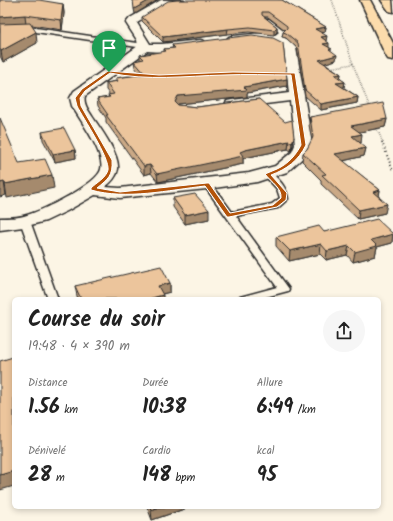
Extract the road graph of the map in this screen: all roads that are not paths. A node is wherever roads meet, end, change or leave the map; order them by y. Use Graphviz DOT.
graph roads {
  1 [pos="179,0"];
  2 [pos="365,0"];
  3 [pos="380,0"];
  4 [pos="386,0"];
  5 [pos="167,1"];
  6 [pos="391,13"];
  7 [pos="265,19"];
  8 [pos="0,30"];
  9 [pos="275,38"];
  10 [pos="144,46"];
  11 [pos="393,56"];
  12 [pos="296,97"];
  13 [pos="216,106"];
  14 [pos="268,174"];
  15 [pos="207,184"];
  16 [pos="92,189"];
  17 [pos="229,215"];
  18 [pos="25,221"];
  19 [pos="0,224"];
  20 [pos="52,297"];
  21 [pos="251,297"];
  1 -- 5 [label="street"];
  2 -- 11 [label="main road"];
  3 -- 6 [label="main road"];
  4 -- 6 [label="main road"];
  5 -- 10 [label="street"];
  7 -- 9 [label="lane"];
  8 -- 10 [label="lane"];
  9 -- 10 [label="street"];
  9 -- 12 [label="street"];
  10 -- 16 [label="street"];
  12 -- 13 [label="street"];
  12 -- 14 [label="street"];
  14 -- 15 [label="street"];
  14 -- 17 [label="lane"];
  15 -- 16 [label="street"];
  15 -- 17 [label="lane"];
  16 -- 18 [label="street"];
  17 -- 21 [label="lane"];
  18 -- 19 [label="street"];
  18 -- 20 [label="lane"];
}
